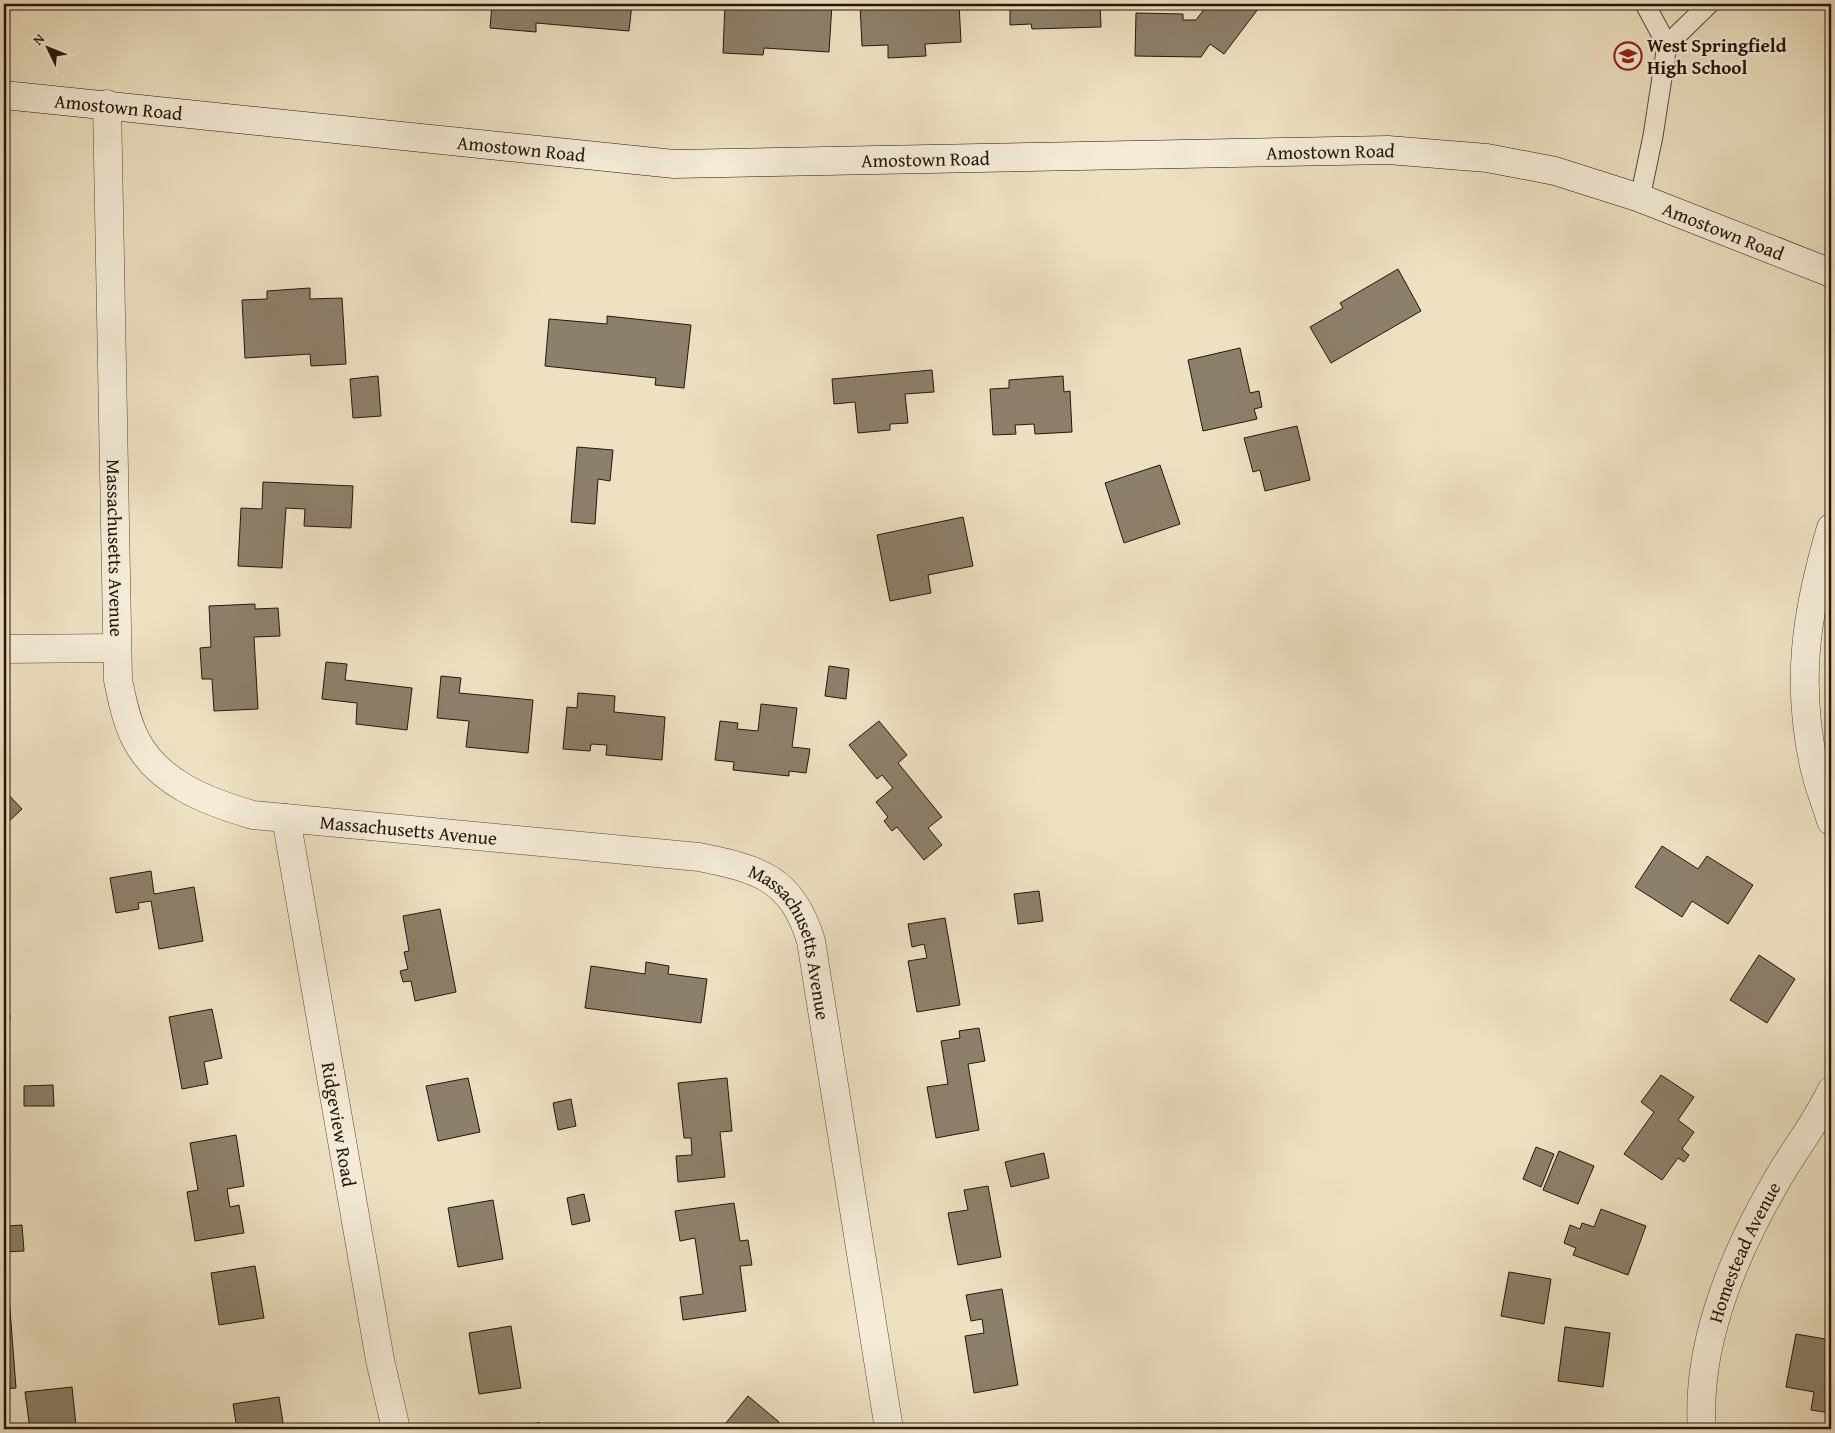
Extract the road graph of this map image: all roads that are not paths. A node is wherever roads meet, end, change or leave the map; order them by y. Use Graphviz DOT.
graph roads {
  1 [pos="1645,4"];
  2 [pos="1709,4"];
  3 [pos="1667,45"];
  4 [pos="4,95"];
  5 [pos="107,104"];
  6 [pos="1640,198"];
  7 [pos="1831,273"];
  8 [pos="1831,528"];
  9 [pos="117,648"];
  10 [pos="4,649"];
  11 [pos="286,818"];
  12 [pos="1831,821"];
  13 [pos="1831,1090"];
  14 [pos="396,1429"];
  15 [pos="890,1429"];
  16 [pos="1702,1429"];
  1 -- 3 [label="lane"];
  2 -- 3 [label="lane"];
  3 -- 6 [label="lane"];
  4 -- 5 [label="street, Amostown Road"];
  5 -- 6 [label="street, Amostown Road"];
  5 -- 9 [label="street, Massachusetts Avenue"];
  6 -- 7 [label="street, Amostown Road"];
  8 -- 12 [label="street"];
  9 -- 10 [label="street"];
  9 -- 11 [label="street, Massachusetts Avenue"];
  11 -- 14 [label="street, Ridgeview Road"];
  11 -- 15 [label="street, Massachusetts Avenue"];
  13 -- 16 [label="street, Homestead Avenue"];
}
